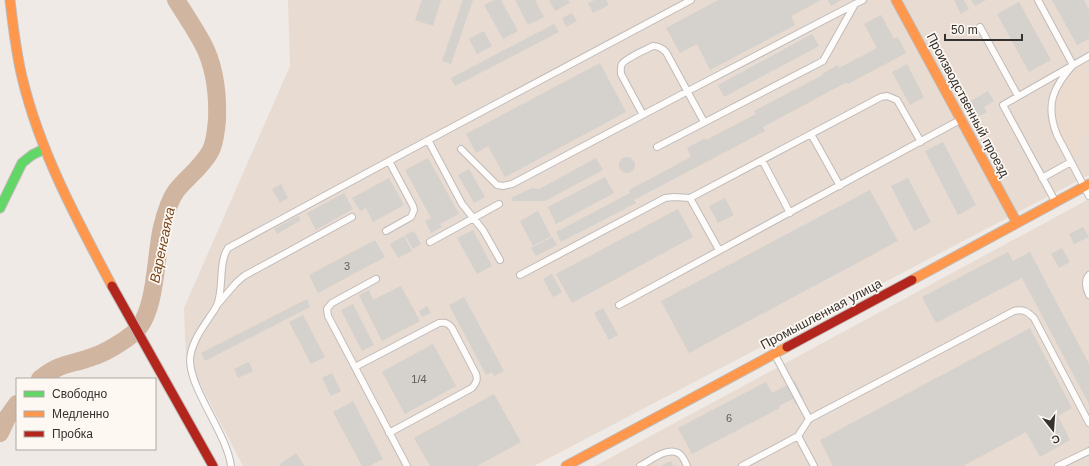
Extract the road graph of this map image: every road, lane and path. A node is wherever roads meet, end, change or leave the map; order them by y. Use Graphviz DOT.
graph roads {
  1 [pos="10,0"];
  2 [pos="691,0"];
  3 [pos="863,0"];
  4 [pos="896,0"];
  5 [pos="1038,0"];
  6 [pos="855,4"];
  7 [pos="980,27"];
  8 [pos="1089,56"];
  9 [pos="1073,65"];
  10 [pos="688,91"];
  11 [pos="1018,96"];
  12 [pos="643,114"];
  13 [pos="961,120"];
  14 [pos="704,122"];
  15 [pos="812,134"];
  16 [pos="428,140"];
  17 [pos="920,142"];
  18 [pos="657,147"];
  19 [pos="44,149"];
  20 [pos="461,149"];
  21 [pos="762,160"];
  22 [pos="389,161"];
  23 [pos="1071,162"];
  24 [pos="1042,178"];
  25 [pos="840,186"];
  26 [pos="1087,186"];
  27 [pos="1089,196"];
  28 [pos="690,198"];
  29 [pos="1056,202"];
  30 [pos="499,204"];
  31 [pos="0,208"];
  32 [pos="790,213"];
  33 [pos="352,217"];
  34 [pos="474,218"];
  35 [pos="1017,223"];
  36 [pos="386,230"];
  37 [pos="430,242"];
  38 [pos="718,250"];
  39 [pos="500,260"];
  40 [pos="520,275"];
  41 [pos="1089,275"];
  42 [pos="376,279"];
  43 [pos="1089,294"];
  44 [pos="218,304"];
  45 [pos="619,305"];
  46 [pos="774,354"];
  47 [pos="355,367"];
  48 [pos="809,419"];
  49 [pos="1089,422"];
  50 [pos="389,433"];
  51 [pos="798,436"];
  52 [pos="1089,451"];
  53 [pos="212,466"];
  54 [pos="231,466"];
  55 [pos="407,466"];
  56 [pos="566,466"];
  57 [pos="640,466"];
  58 [pos="688,466"];
  59 [pos="742,466"];
  60 [pos="814,466"];
  61 [pos="1058,466"];
  1 -- 19 [label="main road"];
  2 -- 16 [label="lane"];
  3 -- 6 [label="lane"];
  4 -- 13 [label="main road, Производственный проезд"];
  5 -- 9 [label="lane"];
  6 -- 10 [label="lane"];
  6 -- 14 [label="lane"];
  7 -- 11 [label="lane"];
  8 -- 9 [label="lane"];
  9 -- 11 [label="lane"];
  9 -- 23 [label="lane"];
  10 -- 12 [label="lane"];
  10 -- 12 [label="lane"];
  10 -- 14 [label="lane"];
  11 -- 24 [label="lane"];
  12 -- 20 [label="lane"];
  13 -- 17 [label="lane"];
  13 -- 35 [label="main road, Производственный проезд"];
  14 -- 18 [label="lane"];
  15 -- 17 [label="lane"];
  15 -- 21 [label="lane"];
  15 -- 25 [label="lane"];
  16 -- 22 [label="lane"];
  16 -- 34 [label="lane"];
  17 -- 25 [label="lane"];
  19 -- 31 [label="main road"];
  19 -- 53 [label="main road"];
  21 -- 28 [label="lane"];
  21 -- 32 [label="lane"];
  22 -- 36 [label="lane"];
  22 -- 44 [label="lane"];
  23 -- 24 [label="lane"];
  23 -- 26 [label="lane"];
  24 -- 29 [label="lane"];
  25 -- 32 [label="lane"];
  26 -- 27 [label="lane"];
  26 -- 29 [label="main road, Промышленная улица"];
  28 -- 38 [label="lane"];
  28 -- 40 [label="lane"];
  29 -- 35 [label="main road, Промышленная улица"];
  30 -- 34 [label="lane"];
  32 -- 38 [label="lane"];
  33 -- 44 [label="lane"];
  34 -- 37 [label="lane"];
  34 -- 39 [label="lane"];
  35 -- 46 [label="main road, Промышленная улица"];
  38 -- 45 [label="lane"];
  41 -- 43 [label="lane"];
  42 -- 47 [label="lane"];
  44 -- 54 [label="lane"];
  46 -- 48 [label="lane"];
  46 -- 56 [label="main road, Промышленная улица"];
  47 -- 50 [label="lane"];
  47 -- 50 [label="lane"];
  48 -- 49 [label="lane"];
  48 -- 51 [label="lane"];
  50 -- 55 [label="lane"];
  51 -- 59 [label="lane"];
  51 -- 60 [label="lane"];
  52 -- 61 [label="lane"];
  57 -- 58 [label="lane"];
}
